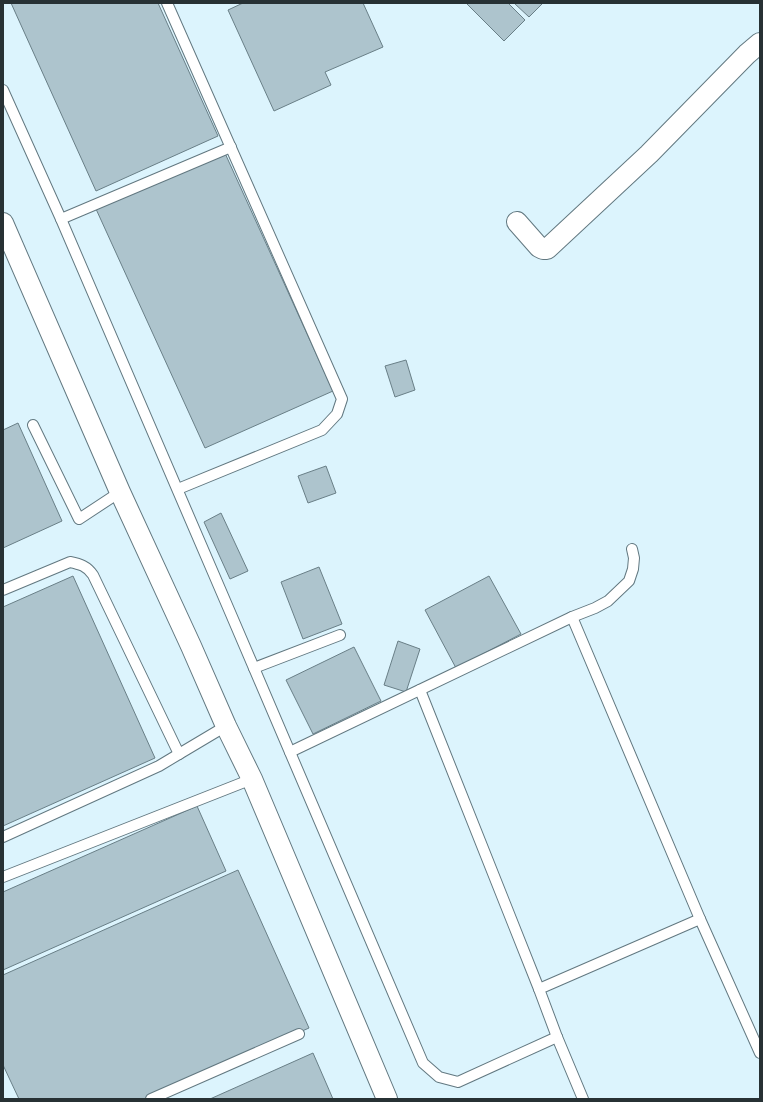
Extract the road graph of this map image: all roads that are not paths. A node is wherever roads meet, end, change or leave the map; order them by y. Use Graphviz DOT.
graph roads {
  1 [pos="167,3"];
  2 [pos="760,43"];
  3 [pos="3,90"];
  4 [pos="231,147"];
  5 [pos="61,219"];
  6 [pos="517,222"];
  7 [pos="3,223"];
  8 [pos="33,425"];
  9 [pos="178,489"];
  10 [pos="120,492"];
  11 [pos="632,549"];
  12 [pos="3,590"];
  13 [pos="572,617"];
  14 [pos="340,635"];
  15 [pos="254,668"];
  16 [pos="420,690"];
  17 [pos="226,726"];
  18 [pos="290,752"];
  19 [pos="179,754"];
  20 [pos="252,779"];
  21 [pos="3,838"];
  22 [pos="3,877"];
  23 [pos="700,919"];
  24 [pos="539,989"];
  25 [pos="299,1034"];
  26 [pos="557,1037"];
  27 [pos="760,1053"];
  28 [pos="151,1099"];
  29 [pos="387,1099"];
  30 [pos="583,1099"];
  1 -- 4 [label="lane"];
  2 -- 6 [label="street"];
  3 -- 5 [label="lane"];
  4 -- 5 [label="lane"];
  4 -- 9 [label="lane"];
  5 -- 9 [label="lane"];
  7 -- 10 [label="street"];
  8 -- 10 [label="lane"];
  9 -- 15 [label="lane"];
  10 -- 17 [label="street"];
  11 -- 13 [label="lane"];
  12 -- 19 [label="lane"];
  13 -- 16 [label="lane"];
  13 -- 23 [label="lane"];
  14 -- 15 [label="lane"];
  15 -- 18 [label="lane"];
  16 -- 18 [label="lane"];
  16 -- 24 [label="lane"];
  17 -- 19 [label="lane"];
  17 -- 20 [label="street"];
  18 -- 26 [label="lane"];
  19 -- 21 [label="lane"];
  20 -- 22 [label="lane"];
  20 -- 29 [label="street"];
  23 -- 24 [label="lane"];
  23 -- 27 [label="lane"];
  24 -- 26 [label="lane"];
  25 -- 28 [label="lane"];
  26 -- 30 [label="lane"];
}
